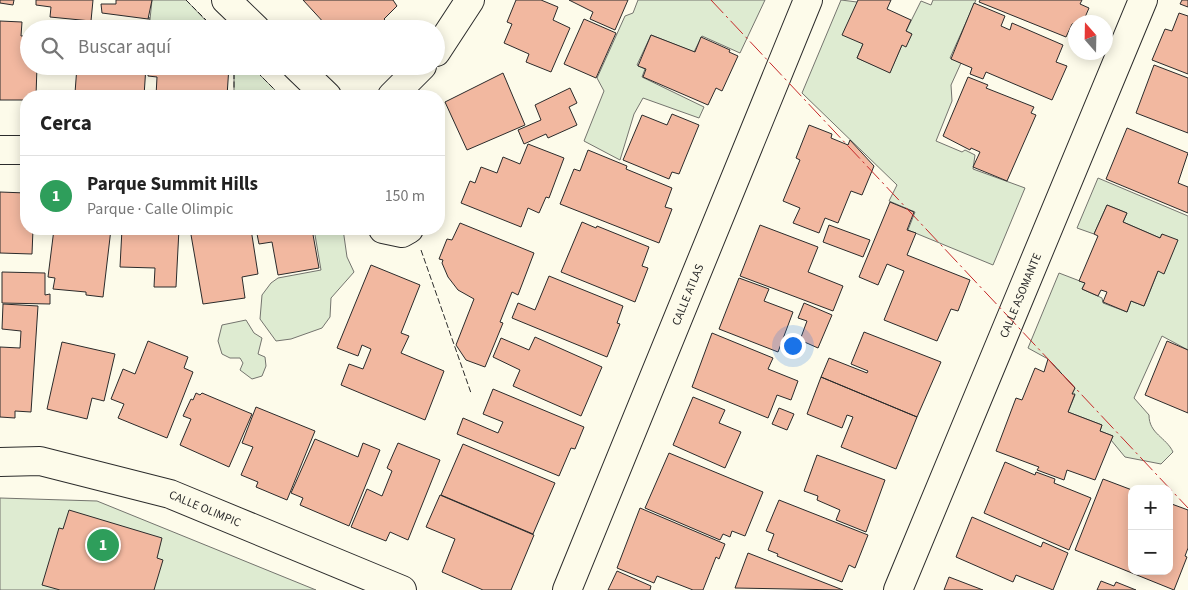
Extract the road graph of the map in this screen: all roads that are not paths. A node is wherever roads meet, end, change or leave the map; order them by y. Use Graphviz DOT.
graph roads {
  1 [pos="226,0"];
  2 [pos="470,0"];
  3 [pos="808,0"];
  4 [pos="1142,0"];
  5 [pos="247,20"];
  6 [pos="445,38"];
  7 [pos="305,75"];
  8 [pos="413,75"];
  9 [pos="321,90"];
  10 [pos="398,90"];
  11 [pos="0,150"];
  12 [pos="20,150"];
  13 [pos="0,462"];
  14 [pos="402,590"];
  15 [pos="567,590"];
  16 [pos="898,590"];
  1 -- 5 [label="street"];
  2 -- 6 [label="street"];
  3 -- 15 [label="street, CALLE ATLAS"];
  4 -- 16 [label="street, CALLE ASOMANTE"];
  7 -- 9 [label="street"];
  8 -- 10 [label="street"];
  11 -- 12 [label="street"];
  13 -- 14 [label="street, CALLE OLIMPIC"];
}
